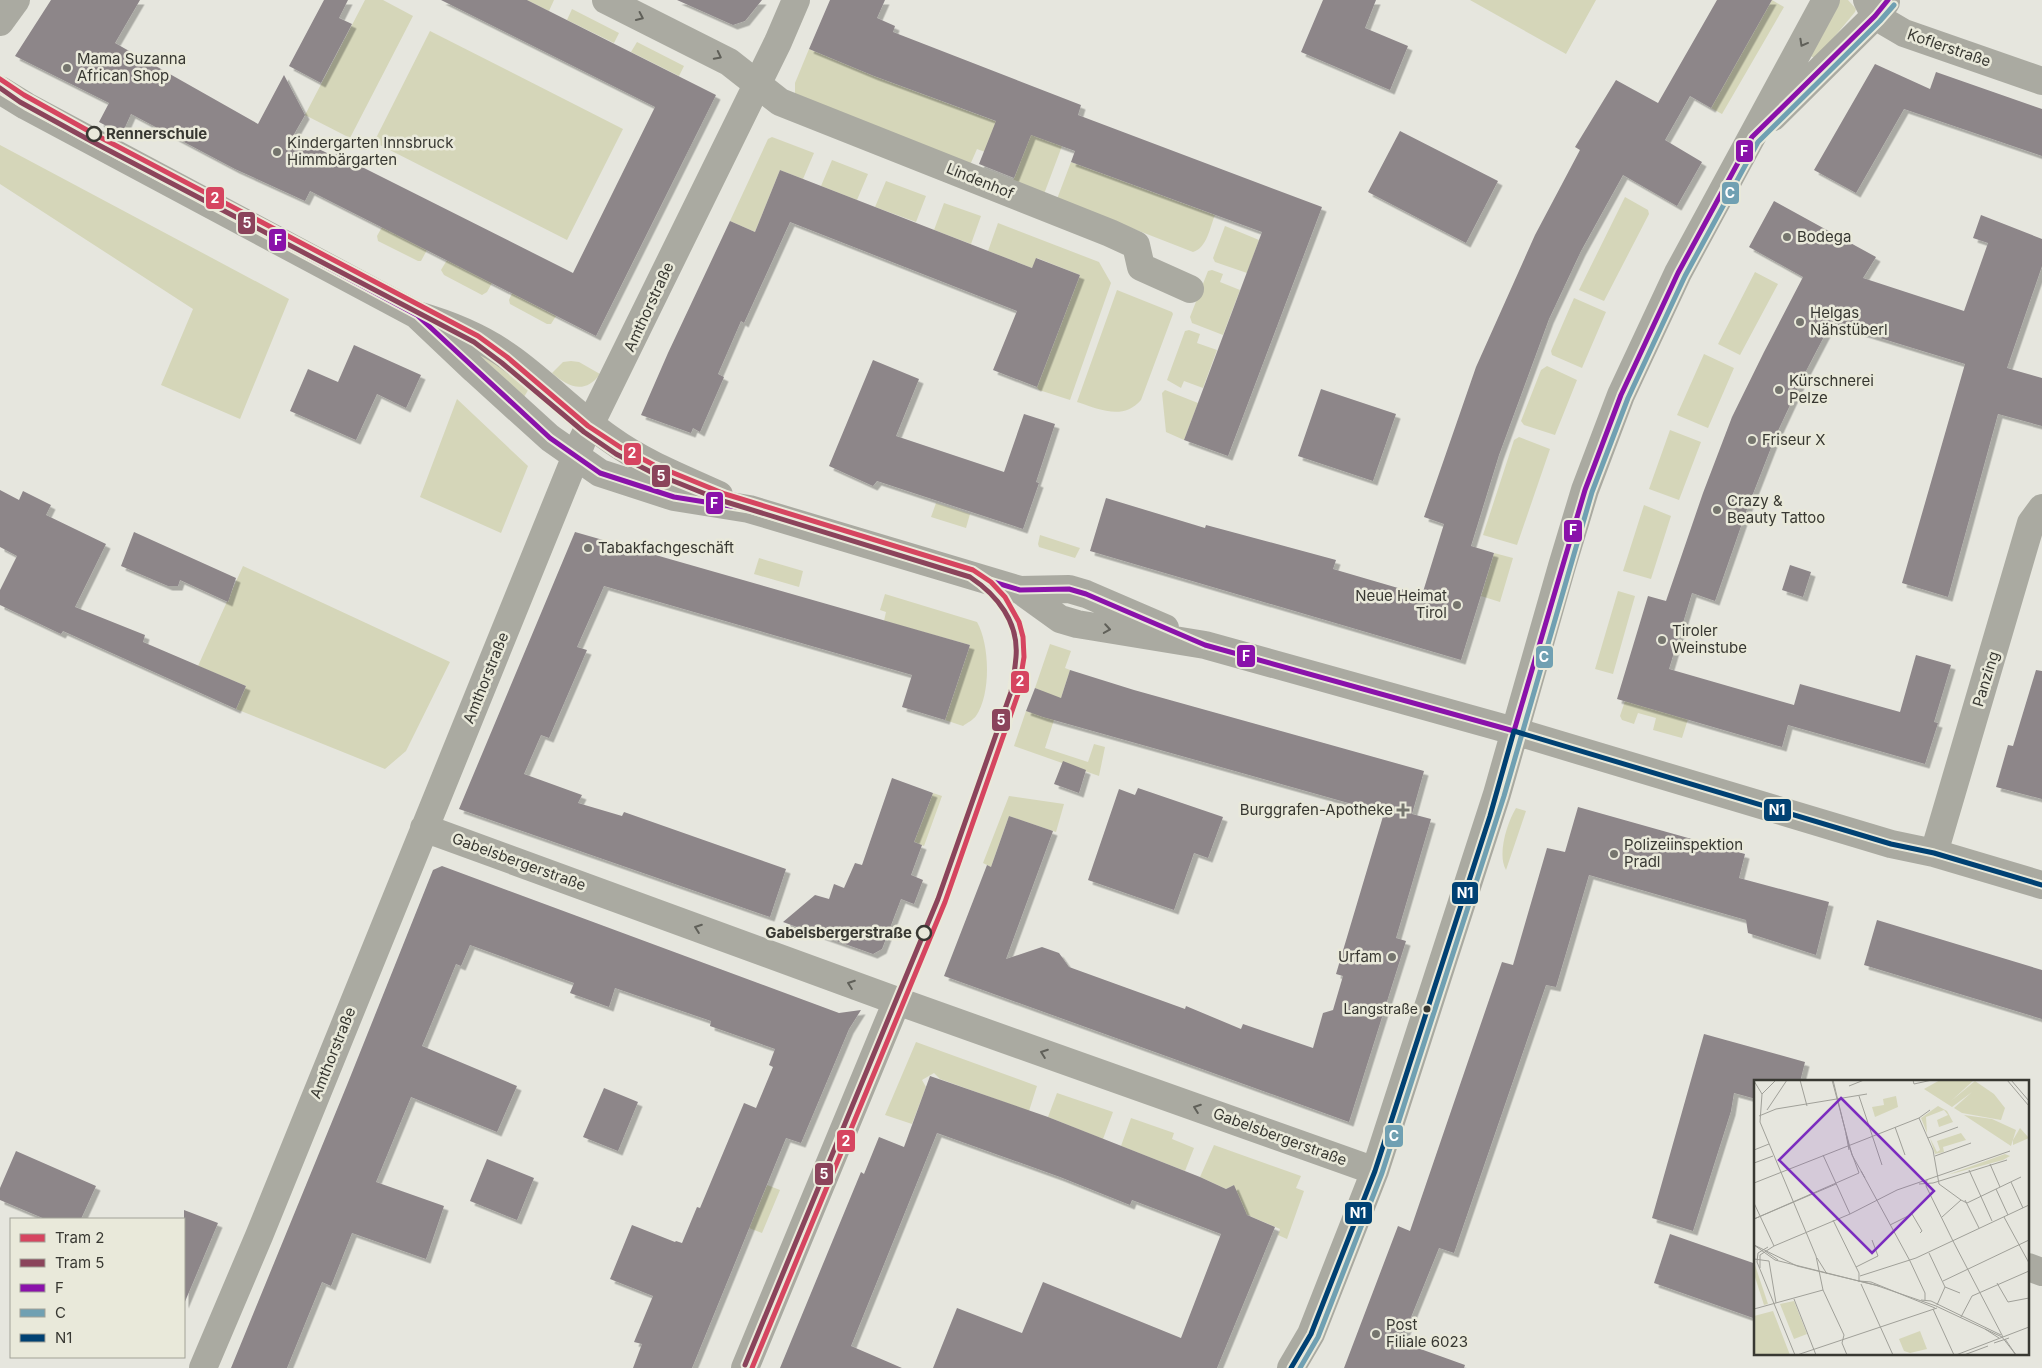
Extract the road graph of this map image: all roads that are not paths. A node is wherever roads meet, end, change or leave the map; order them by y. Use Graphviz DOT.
graph roads {
  1 [pos="16,0"];
  2 [pos="606,0"];
  3 [pos="796,0"];
  4 [pos="1826,0"];
  5 [pos="1877,5"];
  6 [pos="0,22"];
  7 [pos="2042,81"];
  8 [pos="756,84"];
  9 [pos="0,90"];
  10 [pos="1752,137"];
  11 [pos="1190,289"];
  12 [pos="417,314"];
  13 [pos="590,425"];
  14 [pos="576,458"];
  15 [pos="2042,508"];
  16 [pos="749,509"];
  17 [pos="1514,731"];
  18 [pos="424,828"];
  19 [pos="1934,854"];
  20 [pos="2042,885"];
  21 [pos="896,1001"];
  22 [pos="1375,1171"];
  23 [pos="2030,1268"];
  24 [pos="2042,1272"];
  25 [pos="203,1368"];
  26 [pos="745,1368"];
  27 [pos="1291,1368"];
  1 -- 6 [label="street"];
  2 -- 8 [label="street, one-way"];
  3 -- 8 [label="street, Amthorstraße"];
  4 -- 10 [label="street, one-way"];
  5 -- 7 [label="street, Koflerstraße"];
  5 -- 10 [label="street"];
  8 -- 11 [label="street, Lindenhof"];
  8 -- 13 [label="street, Amthorstraße"];
  9 -- 12 [label="street"];
  10 -- 17 [label="street"];
  12 -- 13 [label="street"];
  12 -- 14 [label="street"];
  13 -- 14 [label="street, Amthorstraße"];
  13 -- 16 [label="street"];
  14 -- 16 [label="street"];
  14 -- 18 [label="street, Amthorstraße"];
  15 -- 19 [label="street, Panzing"];
  16 -- 17 [label="street"];
  17 -- 19 [label="street"];
  17 -- 22 [label="street"];
  21 -- 18 [label="street, Gabelsbergerstraße, one-way"];
  18 -- 25 [label="street, Amthorstraße"];
  19 -- 20 [label="street"];
  22 -- 21 [label="street, Gabelsbergerstraße, one-way"];
  21 -- 26 [label="street"];
  22 -- 27 [label="street"];
  23 -- 24 [label="street"];
}
